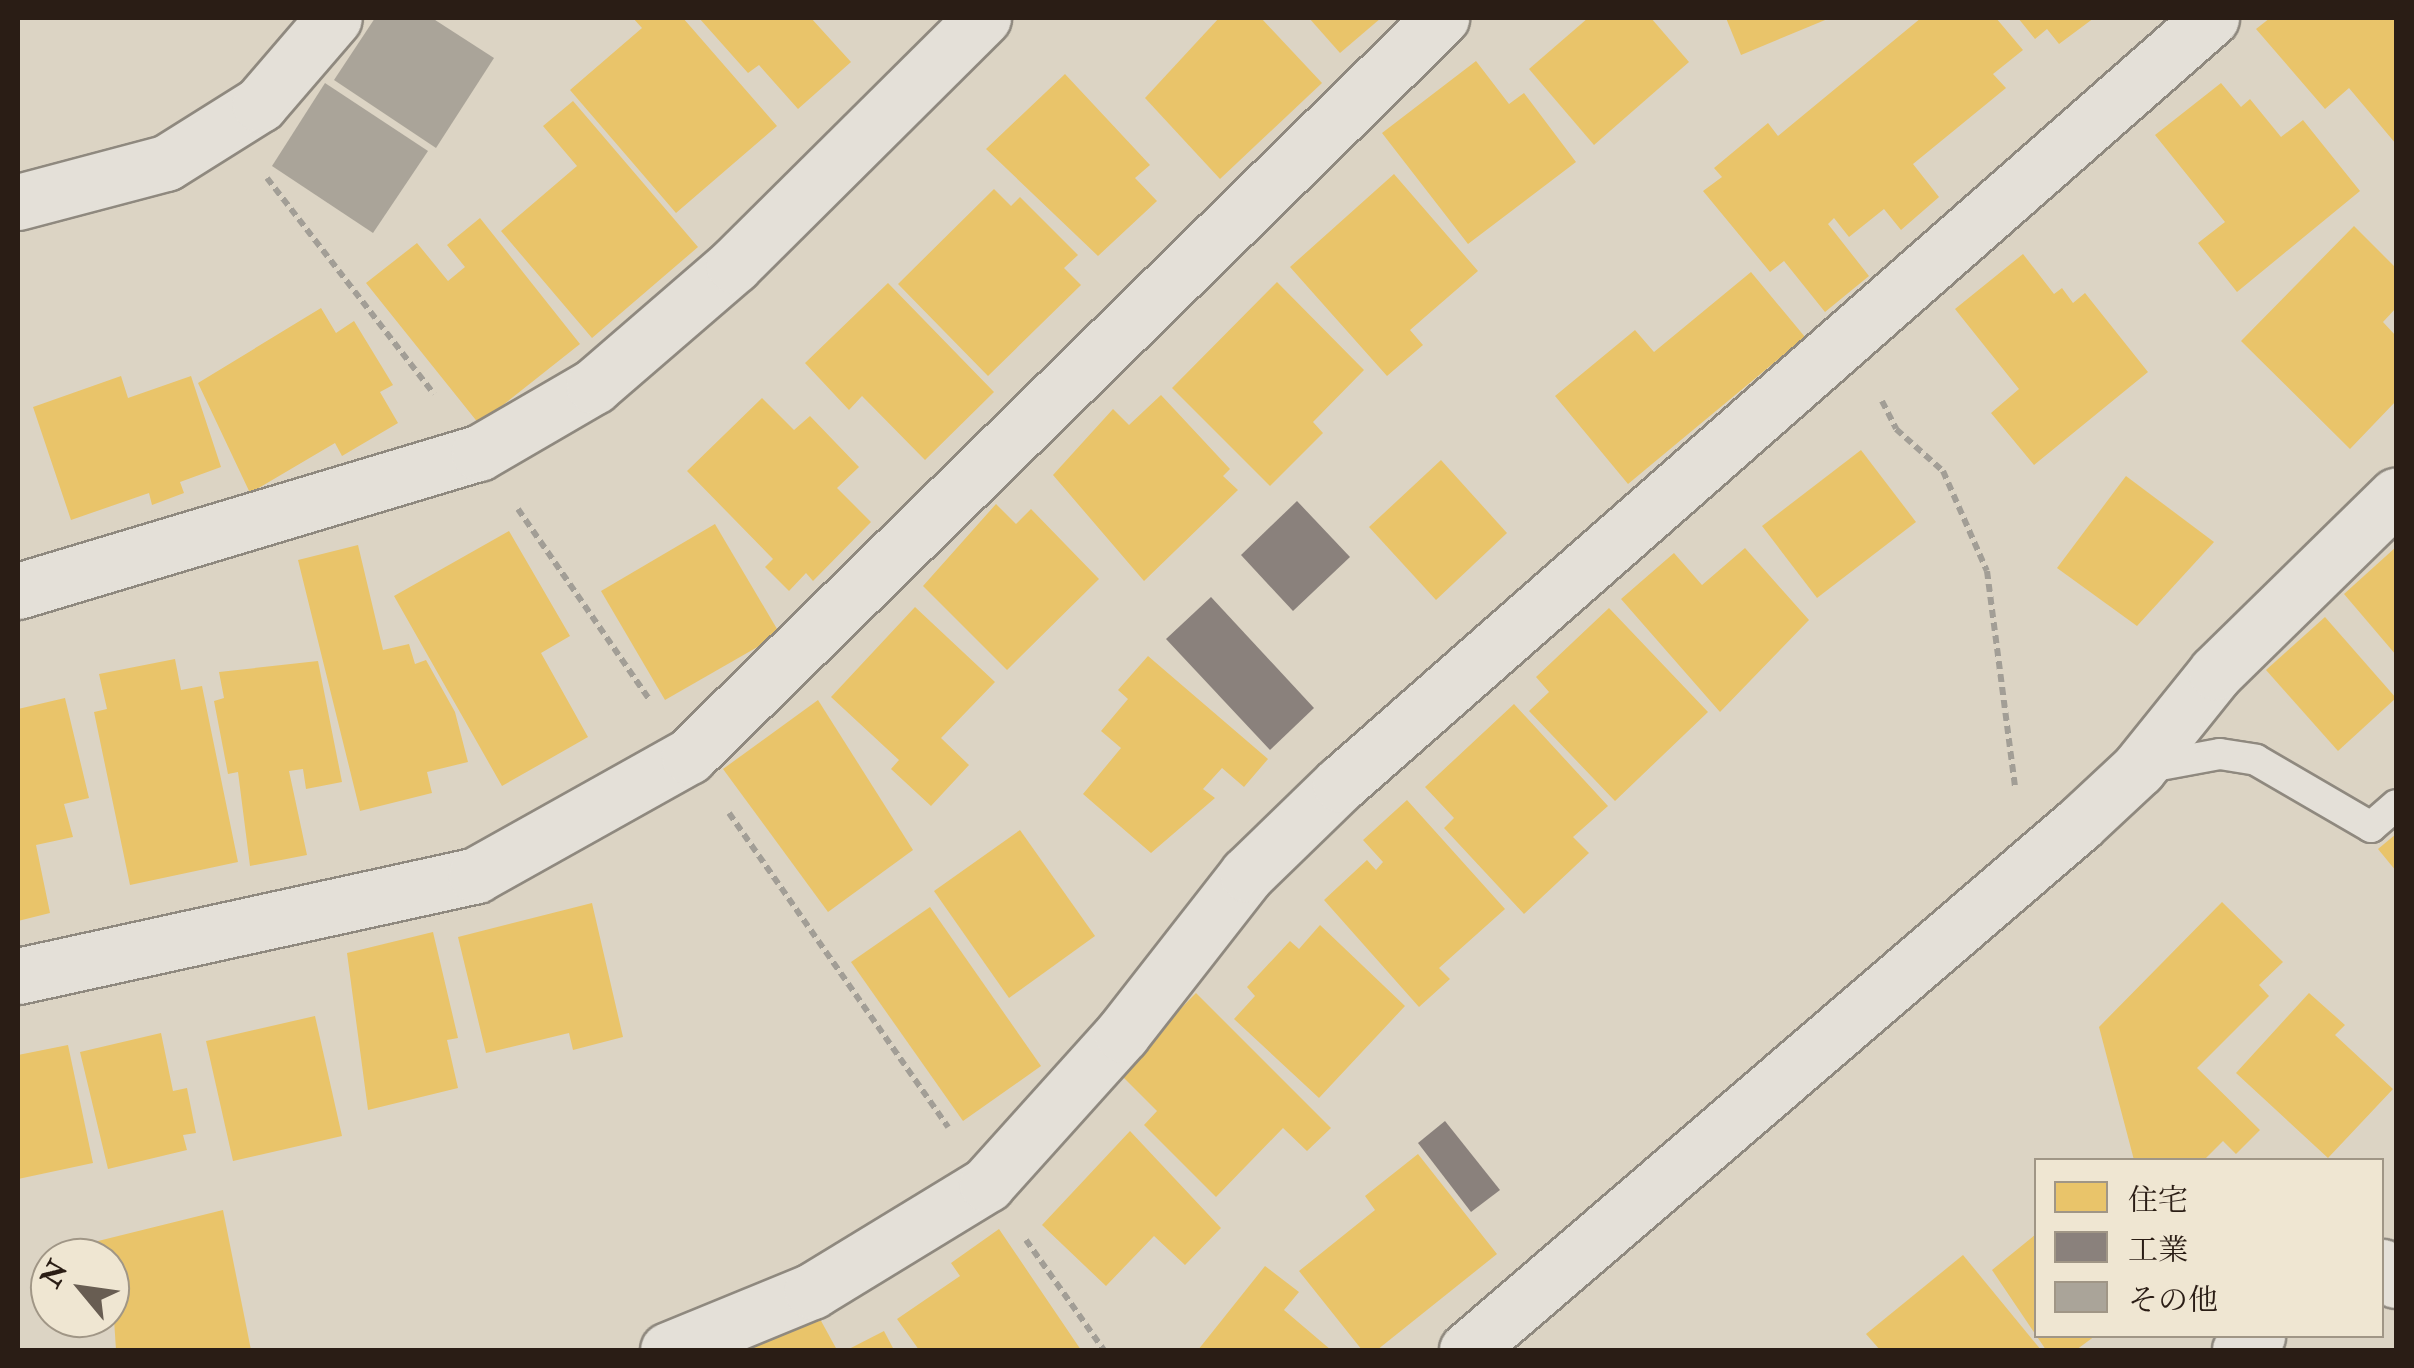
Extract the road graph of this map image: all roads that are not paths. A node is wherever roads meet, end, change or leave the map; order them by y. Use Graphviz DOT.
graph roads {
  1 [pos="334,18"];
  2 [pos="984,18"];
  3 [pos="1441,18"];
  4 [pos="2211,18"];
  5 [pos="18,202"];
  6 [pos="2396,496"];
  7 [pos="18,591"];
  8 [pos="2138,769"];
  9 [pos="2396,805"];
  10 [pos="18,976"];
  11 [pos="668,1350"];
  12 [pos="1467,1350"];
  1 -- 5 [label="street"];
  2 -- 7 [label="street"];
  3 -- 10 [label="street"];
  4 -- 11 [label="street"];
  6 -- 8 [label="street"];
  8 -- 9 [label="lane"];
  8 -- 12 [label="street"];
}
